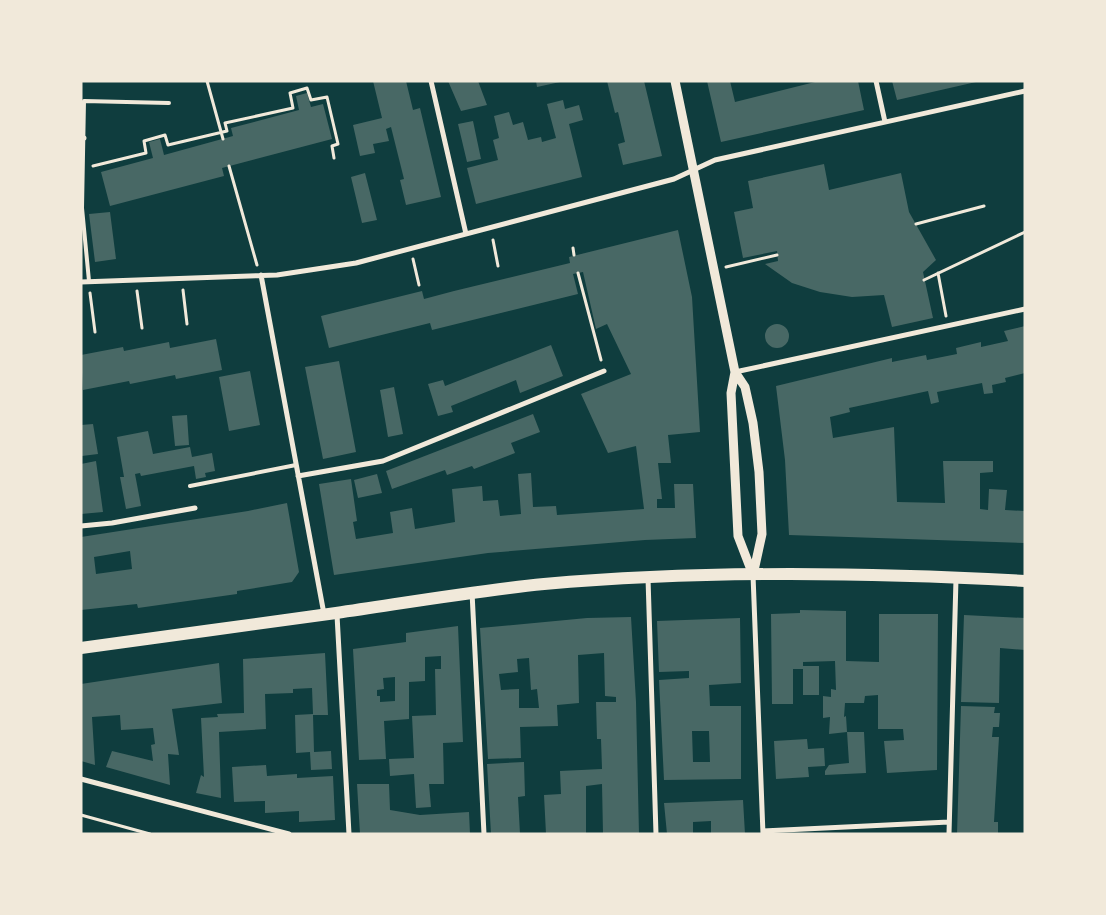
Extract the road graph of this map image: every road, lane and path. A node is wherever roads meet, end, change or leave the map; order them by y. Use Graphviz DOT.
graph roads {
  1 [pos="206,81"];
  2 [pos="432,81"];
  3 [pos="675,81"];
  4 [pos="876,81"];
  5 [pos="1025,90"];
  6 [pos="169,103"];
  7 [pos="885,122"];
  8 [pos="220,132"];
  9 [pos="83,138"];
  10 [pos="223,139"];
  11 [pos="334,158"];
  12 [pos="229,166"];
  13 [pos="83,168"];
  14 [pos="692,170"];
  15 [pos="984,206"];
  16 [pos="916,224"];
  17 [pos="1025,232"];
  18 [pos="466,234"];
  19 [pos="492,237"];
  20 [pos="573,248"];
  21 [pos="411,249"];
  22 [pos="574,255"];
  23 [pos="777,255"];
  24 [pos="498,266"];
  25 [pos="714,270"];
  26 [pos="938,273"];
  27 [pos="578,274"];
  28 [pos="261,275"];
  29 [pos="182,278"];
  30 [pos="136,280"];
  31 [pos="924,280"];
  32 [pos="89,281"];
  33 [pos="81,282"];
  34 [pos="418,286"];
  35 [pos="1025,309"];
  36 [pos="187,324"];
  37 [pos="947,326"];
  38 [pos="142,328"];
  39 [pos="95,332"];
  40 [pos="604,370"];
  41 [pos="735,372"];
  42 [pos="296,465"];
  43 [pos="298,476"];
  44 [pos="190,486"];
  45 [pos="195,508"];
  46 [pos="81,526"];
  47 [pos="753,575"];
  48 [pos="956,577"];
  49 [pos="648,578"];
  50 [pos="1025,581"];
  51 [pos="472,592"];
  52 [pos="330,613"];
  53 [pos="81,648"];
  54 [pos="81,779"];
  55 [pos="81,815"];
  56 [pos="949,822"];
  57 [pos="763,832"];
  58 [pos="150,834"];
  59 [pos="288,834"];
  60 [pos="349,834"];
  61 [pos="484,834"];
  62 [pos="656,834"];
  63 [pos="949,834"];
  1 -- 8 [label="path"];
  2 -- 18 [label="street"];
  3 -- 14 [label="street"];
  4 -- 7 [label="street"];
  5 -- 7 [label="street"];
  6 -- 9 [label="lane"];
  7 -- 14 [label="street"];
  8 -- 10 [label="path"];
  8 -- 11 [label="path"];
  8 -- 13 [label="path"];
  9 -- 13 [label="lane"];
  12 -- 28 [label="path"];
  13 -- 32 [label="lane"];
  14 -- 18 [label="street"];
  14 -- 25 [label="street"];
  15 -- 16 [label="path"];
  17 -- 26 [label="path"];
  18 -- 21 [label="street"];
  19 -- 24 [label="path"];
  20 -- 22 [label="path"];
  21 -- 28 [label="street"];
  21 -- 34 [label="path"];
  23 -- 25 [label="path"];
  25 -- 41 [label="street"];
  26 -- 31 [label="path"];
  26 -- 37 [label="path"];
  27 -- 40 [label="path"];
  28 -- 29 [label="street"];
  28 -- 42 [label="street"];
  29 -- 30 [label="street"];
  29 -- 36 [label="path"];
  30 -- 32 [label="street"];
  30 -- 38 [label="path"];
  32 -- 33 [label="street"];
  32 -- 39 [label="path"];
  35 -- 37 [label="street"];
  37 -- 41 [label="street"];
  40 -- 43 [label="street"];
  41 -- 47 [label="street"];
  41 -- 47 [label="street"];
  42 -- 43 [label="street"];
  42 -- 44 [label="lane"];
  43 -- 52 [label="street"];
  45 -- 46 [label="street"];
  47 -- 48 [label="main road"];
  47 -- 49 [label="main road"];
  47 -- 57 [label="street"];
  48 -- 50 [label="main road"];
  48 -- 56 [label="street"];
  49 -- 51 [label="main road"];
  49 -- 62 [label="street"];
  51 -- 52 [label="main road"];
  51 -- 61 [label="street"];
  52 -- 53 [label="main road"];
  52 -- 60 [label="street"];
  54 -- 59 [label="street"];
  55 -- 58 [label="path"];
  56 -- 57 [label="street"];
  56 -- 63 [label="street"];
}
